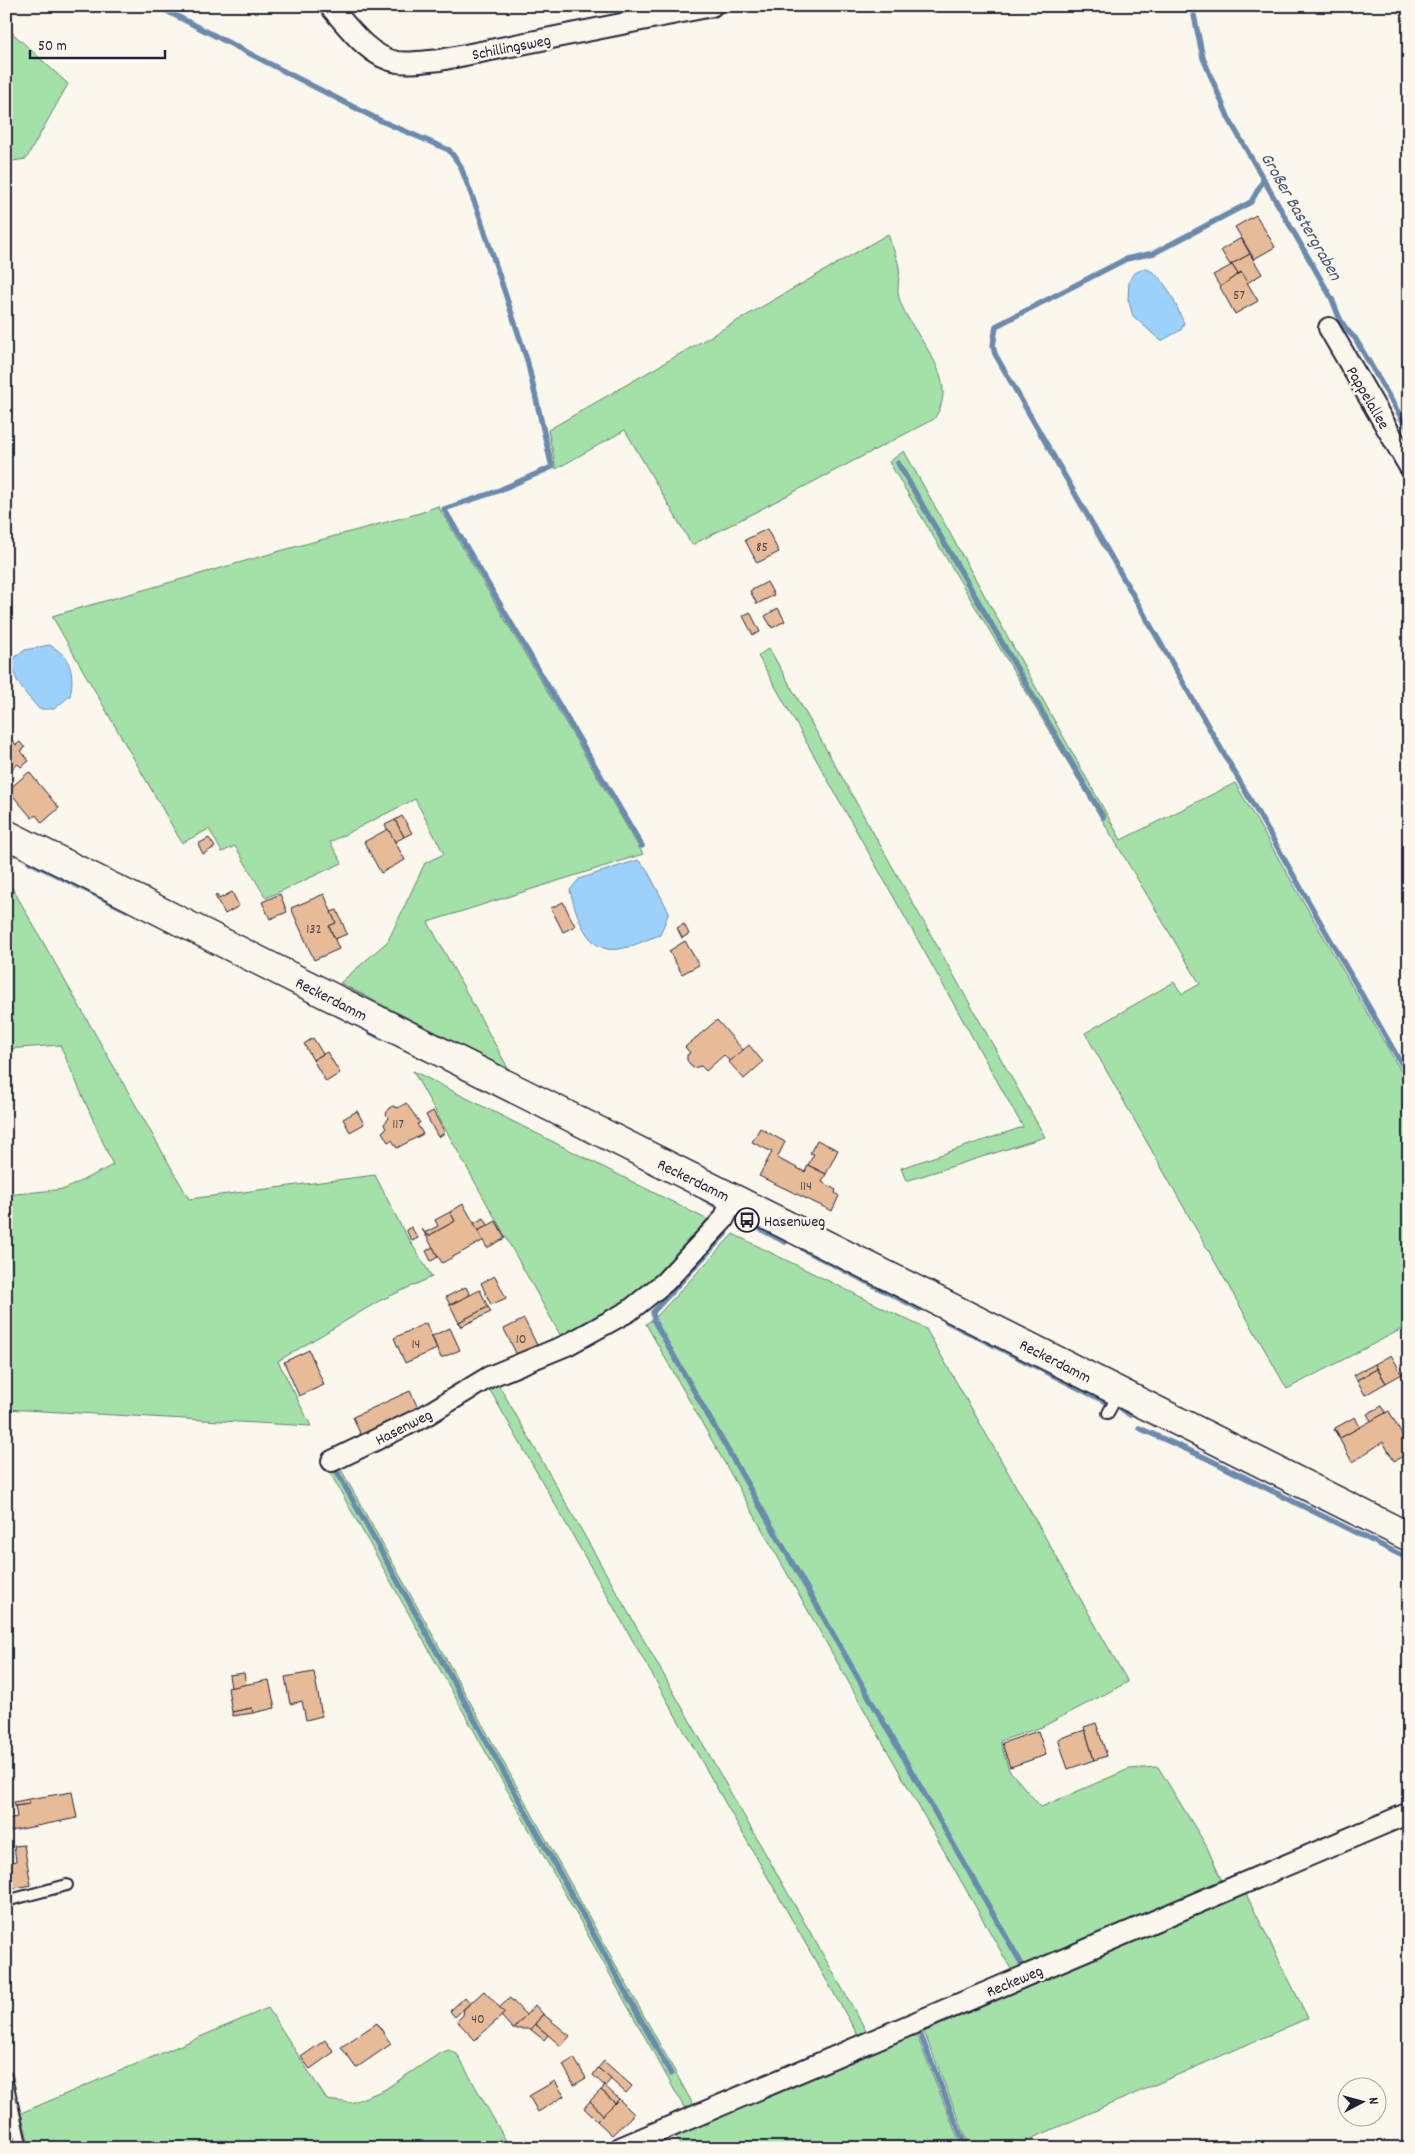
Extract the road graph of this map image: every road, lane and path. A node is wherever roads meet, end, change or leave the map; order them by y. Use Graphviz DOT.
graph roads {
  1 [pos="330,6"];
  2 [pos="712,6"];
  3 [pos="1329,328"];
  4 [pos="1409,466"];
  5 [pos="6,834"];
  6 [pos="734,1199"];
  7 [pos="332,1461"];
  8 [pos="1409,1537"];
  9 [pos="1409,1813"];
  10 [pos="67,1885"];
  11 [pos="6,1901"];
  12 [pos="6,2077"];
  13 [pos="22,2148"];
  14 [pos="620,2148"];
  1 -- 2 [label="street, Schillingsweg"];
  3 -- 4 [label="street, Pappelallee"];
  5 -- 6 [label="street, Reckerdamm"];
  6 -- 7 [label="street, Hasenweg"];
  6 -- 8 [label="street, Reckerdamm"];
  9 -- 14 [label="street, Reckeweg"];
  10 -- 11 [label="lane"];
  12 -- 13 [label="lane"];
}
